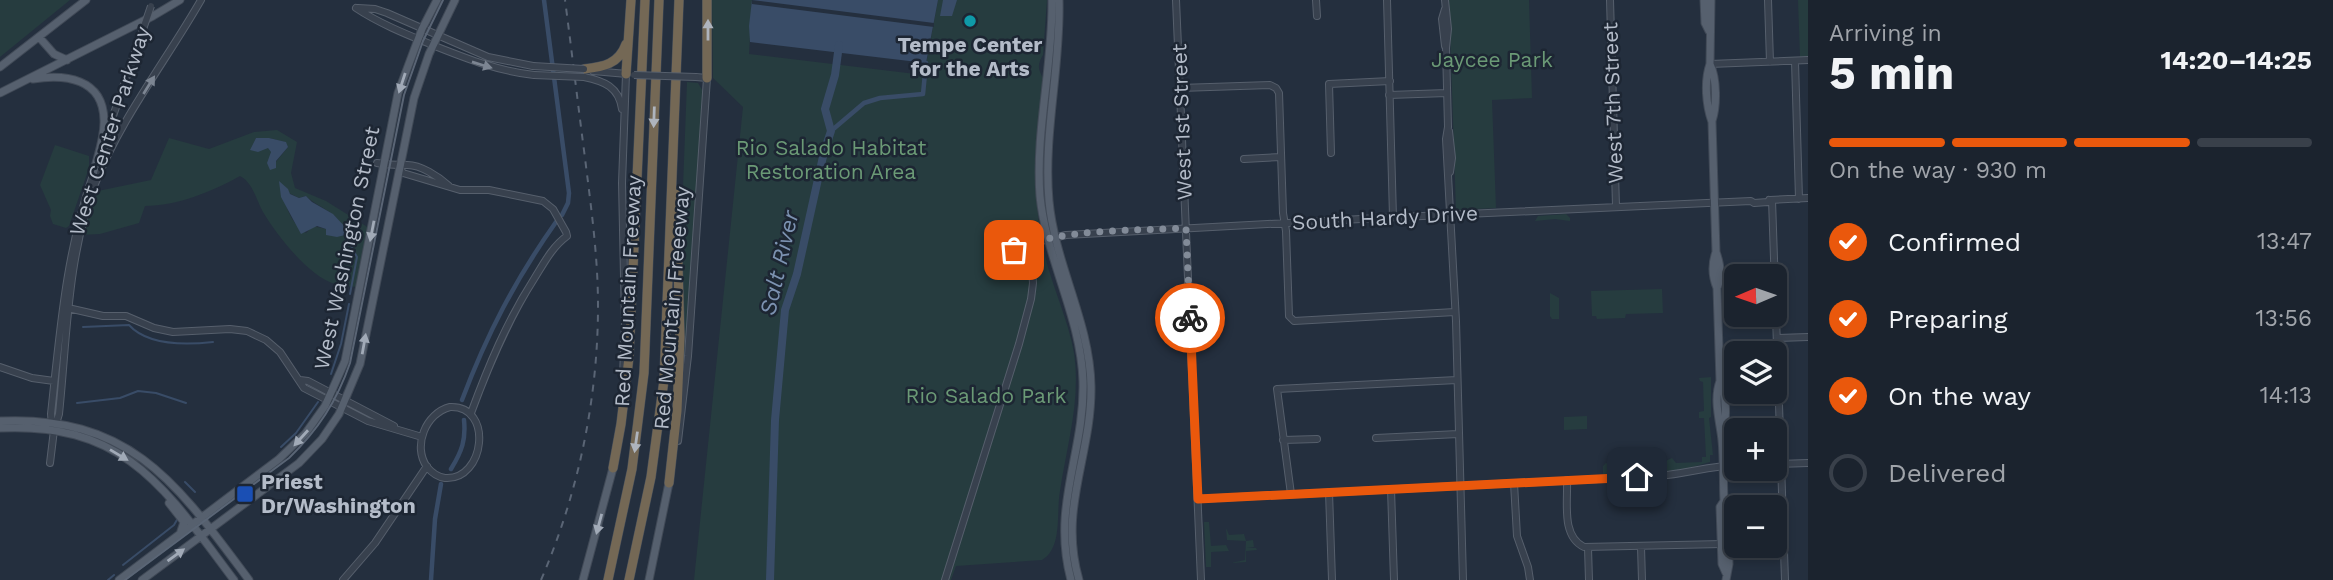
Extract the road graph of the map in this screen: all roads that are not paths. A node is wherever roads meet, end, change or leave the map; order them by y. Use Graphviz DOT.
graph roads {
  1 [pos="86,0"];
  2 [pos="180,0"];
  3 [pos="201,0"];
  4 [pos="437,0"];
  5 [pos="454,0"];
  6 [pos="631,0"];
  7 [pos="645,0"];
  8 [pos="659,0"];
  9 [pos="679,0"];
  10 [pos="707,0"];
  11 [pos="1052,0"];
  12 [pos="1059,0"];
  13 [pos="1176,0"];
  14 [pos="1317,0"];
  15 [pos="1387,0"];
  16 [pos="1445,0"];
  17 [pos="1610,0"];
  18 [pos="1704,0"];
  19 [pos="1711,0"];
  20 [pos="1768,0"];
  21 [pos="152,3"];
  22 [pos="1317,16"];
  23 [pos="628,28"];
  24 [pos="422,29"];
  25 [pos="1709,31"];
  26 [pos="437,36"];
  27 [pos="39,37"];
  28 [pos="418,39"];
  29 [pos="433,45"];
  30 [pos="66,60"];
  31 [pos="1808,60"];
  32 [pos="1770,61"];
  33 [pos="1795,61"];
  34 [pos="1710,64"];
  35 [pos="0,67"];
  36 [pos="584,73"];
  37 [pos="630,74"];
  38 [pos="707,78"];
  39 [pos="26,81"];
  40 [pos="1390,81"];
  41 [pos="1180,88"];
  42 [pos="1,92"];
  43 [pos="1447,93"];
  44 [pos="1390,95"];
  45 [pos="622,143"];
  46 [pos="1331,153"];
  47 [pos="1281,157"];
  48 [pos="1244,159"];
  49 [pos="380,163"];
  50 [pos="673,163"];
  51 [pos="399,167"];
  52 [pos="93,175"];
  53 [pos="1808,198"];
  54 [pos="1800,199"];
  55 [pos="1771,200"];
  56 [pos="1714,203"];
  57 [pos="1616,206"];
  58 [pos="1451,215"];
  59 [pos="1393,217"];
  60 [pos="1284,223"];
  61 [pos="1186,228"];
  62 [pos="1051,237"];
  63 [pos="1030,243"];
  64 [pos="1006,250"];
  65 [pos="66,308"];
  66 [pos="1455,312"];
  67 [pos="1808,337"];
  68 [pos="1777,338"];
  69 [pos="0,367"];
  70 [pos="1457,380"];
  71 [pos="54,382"];
  72 [pos="330,397"];
  73 [pos="343,405"];
  74 [pos="466,410"];
  75 [pos="1778,418"];
  76 [pos="0,421"];
  77 [pos="54,425"];
  78 [pos="1084,427"];
  79 [pos="0,428"];
  80 [pos="1458,434"];
  81 [pos="422,436"];
  82 [pos="1376,438"];
  83 [pos="1317,439"];
  84 [pos="1283,440"];
  85 [pos="50,463"];
  86 [pos="1808,463"];
  87 [pos="1787,464"];
  88 [pos="427,466"];
  89 [pos="1723,466"];
  90 [pos="613,468"];
  91 [pos="154,480"];
  92 [pos="1567,480"];
  93 [pos="1779,481"];
  94 [pos="669,483"];
  95 [pos="1514,483"];
  96 [pos="1460,486"];
  97 [pos="1391,489"];
  98 [pos="1329,492"];
  99 [pos="1291,494"];
  100 [pos="1198,499"];
  101 [pos="1724,501"];
  102 [pos="201,517"];
  103 [pos="193,523"];
  104 [pos="211,529"];
  105 [pos="180,533"];
  106 [pos="201,537"];
  107 [pos="1721,544"];
  108 [pos="1641,547"];
  109 [pos="1588,548"];
  110 [pos="1729,558"];
  111 [pos="1726,577"];
  112 [pos="119,580"];
  113 [pos="142,580"];
  114 [pos="234,580"];
  115 [pos="249,580"];
  116 [pos="342,580"];
  117 [pos="583,580"];
  118 [pos="608,580"];
  119 [pos="629,580"];
  120 [pos="649,580"];
  121 [pos="944,580"];
  122 [pos="1071,580"];
  123 [pos="1079,580"];
  124 [pos="1201,580"];
  125 [pos="1332,580"];
  126 [pos="1394,580"];
  127 [pos="1463,580"];
  128 [pos="1530,580"];
  129 [pos="1589,580"];
  130 [pos="1642,580"];
  131 [pos="1786,580"];
  1 -- 27 [label="main road"];
  2 -- 30 [label="main road"];
  65 -- 3 [label="street, West Center Parkway, one-way"];
  4 -- 24 [label="main road, West Washington Street"];
  5 -- 26 [label="main road, West Washington Street"];
  6 -- 23 [label="highway"];
  7 -- 90 [label="highway"];
  8 -- 118 [label="highway, Red Mountain Freeway, one-way"];
  9 -- 50 [label="highway, Red Mountain Freeway"];
  38 -- 10 [label="highway, one-way"];
  11 -- 62 [label="main road"];
  12 -- 62 [label="main road"];
  13 -- 41 [label="street, West 1st Street"];
  14 -- 22 [label="street"];
  15 -- 40 [label="street"];
  16 -- 43 [label="street"];
  17 -- 57 [label="street, West 7th Street"];
  18 -- 25 [label="main road"];
  19 -- 25 [label="main road"];
  20 -- 32 [label="street"];
  21 -- 52 [label="street, West Center Parkway, bridge"];
  23 -- 36 [label="highway"];
  23 -- 37 [label="highway"];
  24 -- 26 [label="street"];
  24 -- 28 [label="main road, West Washington Street"];
  24 -- 28 [label="street"];
  25 -- 34 [label="main road"];
  26 -- 29 [label="main road, West Washington Street"];
  26 -- 36 [label="street, bridge"];
  27 -- 30 [label="main road"];
  27 -- 35 [label="main road"];
  28 -- 29 [label="street"];
  28 -- 49 [label="main road, West Washington Street, one-way"];
  29 -- 36 [label="street, one-way, bridge"];
  29 -- 51 [label="main road, West Washington Street"];
  30 -- 39 [label="main road"];
  31 -- 33 [label="street"];
  32 -- 33 [label="street"];
  32 -- 34 [label="street"];
  33 -- 54 [label="street"];
  34 -- 56 [label="main road"];
  36 -- 37 [label="street"];
  36 -- 45 [label="street"];
  37 -- 38 [label="street, bridge"];
  37 -- 45 [label="street, Red Mountain Freeeway"];
  38 -- 94 [label="street, Red Mountain Freeeway"];
  39 -- 42 [label="main road"];
  39 -- 52 [label="main road"];
  40 -- 44 [label="street"];
  40 -- 46 [label="street"];
  41 -- 47 [label="street"];
  41 -- 61 [label="street, West 1st Street"];
  43 -- 44 [label="street"];
  43 -- 58 [label="street"];
  44 -- 59 [label="street"];
  45 -- 90 [label="street, Red Mountain Freeeway"];
  47 -- 48 [label="street"];
  47 -- 60 [label="street"];
  49 -- 51 [label="street"];
  49 -- 72 [label="main road, West Washington Street, one-way"];
  50 -- 94 [label="highway"];
  50 -- 119 [label="highway, Red Mountain Freeway"];
  73 -- 51 [label="main road, West Washington Street, one-way"];
  51 -- 74 [label="street"];
  52 -- 65 [label="street, West Center Parkway"];
  53 -- 54 [label="street, South Hardy Drive"];
  54 -- 55 [label="street, South Hardy Drive"];
  55 -- 56 [label="street, South Hardy Drive"];
  55 -- 68 [label="street"];
  56 -- 57 [label="street, South Hardy Drive"];
  56 -- 89 [label="main road"];
  57 -- 58 [label="street, South Hardy Drive"];
  58 -- 59 [label="street, South Hardy Drive"];
  58 -- 66 [label="street"];
  59 -- 60 [label="street, South Hardy Drive"];
  60 -- 61 [label="street, South Hardy Drive"];
  60 -- 66 [label="street"];
  61 -- 62 [label="street, South Hardy Drive"];
  61 -- 100 [label="street, West 1st Street"];
  62 -- 63 [label="street, South Hardy Drive"];
  62 -- 78 [label="main road"];
  63 -- 64 [label="street, South Hardy Drive"];
  63 -- 121 [label="street"];
  65 -- 71 [label="street, West Center Parkway"];
  65 -- 72 [label="street"];
  65 -- 77 [label="street, West Center Parkway"];
  66 -- 70 [label="street"];
  67 -- 68 [label="street"];
  68 -- 75 [label="street"];
  69 -- 71 [label="street"];
  70 -- 80 [label="street"];
  70 -- 84 [label="street"];
  71 -- 77 [label="street, West Center Parkway"];
  72 -- 73 [label="street"];
  72 -- 102 [label="main road, West Washington Street, one-way"];
  73 -- 81 [label="street"];
  73 -- 104 [label="main road, West Washington Street"];
  74 -- 81 [label="street"];
  74 -- 88 [label="street"];
  76 -- 77 [label="main road"];
  77 -- 79 [label="main road"];
  77 -- 85 [label="street, West Center Parkway"];
  77 -- 91 [label="main road, one-way"];
  77 -- 102 [label="main road"];
  78 -- 122 [label="main road"];
  78 -- 123 [label="main road"];
  80 -- 82 [label="street"];
  80 -- 96 [label="street"];
  81 -- 88 [label="street"];
  83 -- 84 [label="street"];
  84 -- 99 [label="street"];
  86 -- 87 [label="street"];
  88 -- 116 [label="street"];
  89 -- 92 [label="street"];
  89 -- 101 [label="main road"];
  90 -- 117 [label="main road, Red Mountain Freeeway, one-way"];
  91 -- 103 [label="main road"];
  91 -- 105 [label="main road"];
  92 -- 95 [label="street"];
  92 -- 109 [label="street"];
  93 -- 131 [label="street"];
  94 -- 120 [label="main road, Red Mountain Freeeway"];
  95 -- 96 [label="street"];
  95 -- 128 [label="street"];
  96 -- 97 [label="street"];
  96 -- 127 [label="street"];
  97 -- 98 [label="street"];
  97 -- 126 [label="street"];
  98 -- 99 [label="street"];
  98 -- 125 [label="street"];
  99 -- 100 [label="street"];
  100 -- 124 [label="street, West 1st Street"];
  101 -- 107 [label="main road"];
  102 -- 103 [label="main road, West Washington Street"];
  102 -- 104 [label="main road"];
  103 -- 105 [label="main road, West Washington Street"];
  103 -- 106 [label="main road"];
  104 -- 106 [label="main road, West Washington Street"];
  104 -- 115 [label="main road"];
  105 -- 112 [label="main road, West Washington Street"];
  113 -- 106 [label="main road, West Washington Street, one-way"];
  106 -- 114 [label="main road"];
  107 -- 108 [label="street"];
  107 -- 111 [label="main road"];
  108 -- 109 [label="street"];
  108 -- 130 [label="street"];
  109 -- 129 [label="street"];
  110 -- 111 [label="main road"];
}
